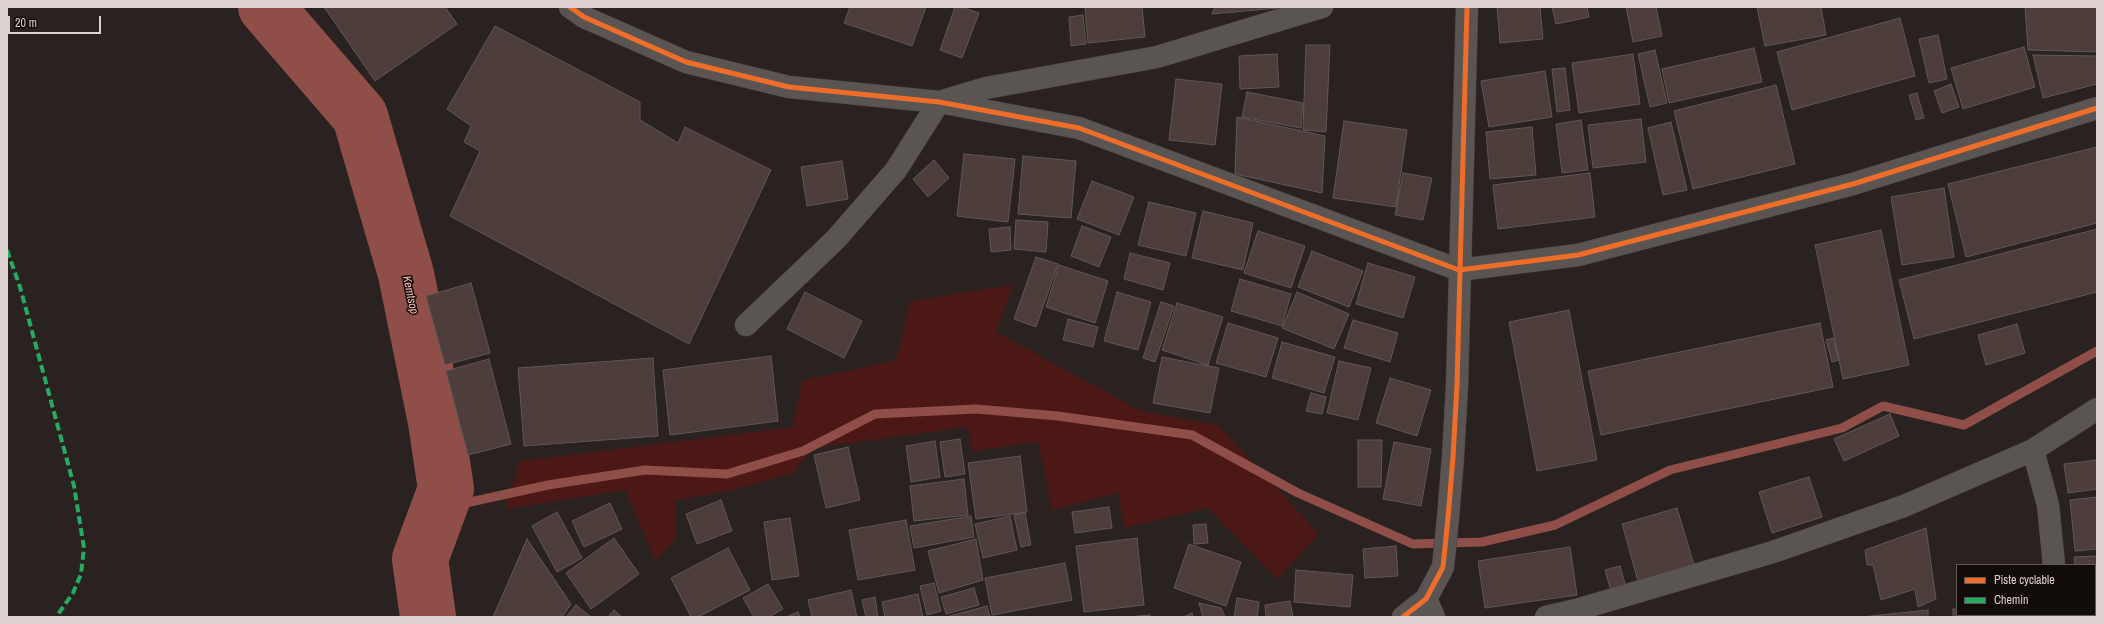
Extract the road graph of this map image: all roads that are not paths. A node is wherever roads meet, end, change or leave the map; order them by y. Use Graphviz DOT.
graph roads {
  1 [pos="570,7"];
  2 [pos="1322,7"];
  3 [pos="1467,7"];
  4 [pos="939,102"];
  5 [pos="2097,108"];
  6 [pos="1459,270"];
  7 [pos="746,325"];
  8 [pos="2097,409"];
  9 [pos="2033,450"];
  10 [pos="2054,564"];
  11 [pos="1430,608"];
  12 [pos="1403,617"];
  13 [pos="1546,617"];
  1 -- 4 [label="street"];
  2 -- 4 [label="street"];
  3 -- 6 [label="street"];
  4 -- 6 [label="street"];
  4 -- 7 [label="street"];
  5 -- 6 [label="street"];
  6 -- 11 [label="street"];
  8 -- 9 [label="street"];
  9 -- 10 [label="street"];
  9 -- 13 [label="street"];
  11 -- 12 [label="street"];
}
